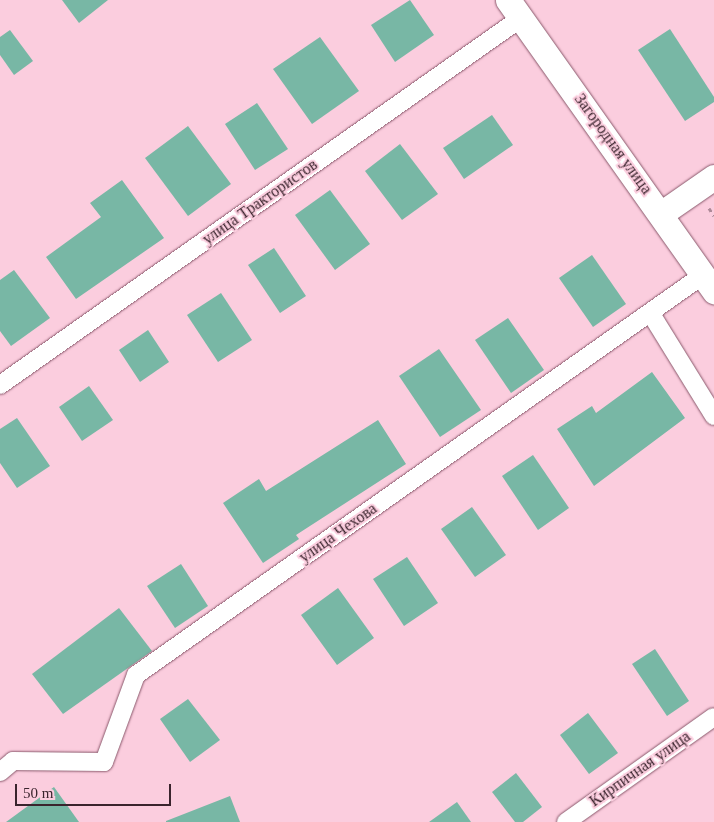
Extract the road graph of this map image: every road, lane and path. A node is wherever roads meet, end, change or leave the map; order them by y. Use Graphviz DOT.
graph roads {
  1 [pos="515,9"];
  2 [pos="714,177"];
  3 [pos="662,212"];
  4 [pos="709,283"];
  5 [pos="651,314"];
  6 [pos="0,385"];
  7 [pos="714,416"];
  8 [pos="714,717"];
  9 [pos="0,772"];
  10 [pos="566,822"];
  1 -- 3 [label="street, Загородная улица"];
  1 -- 6 [label="street, улица Трактористов"];
  2 -- 3 [label="street"];
  3 -- 4 [label="street, Загородная улица"];
  4 -- 5 [label="street, улица Чехова"];
  5 -- 7 [label="street"];
  5 -- 9 [label="street, улица Чехова"];
  8 -- 10 [label="street, Кирпичная улица"];
}
